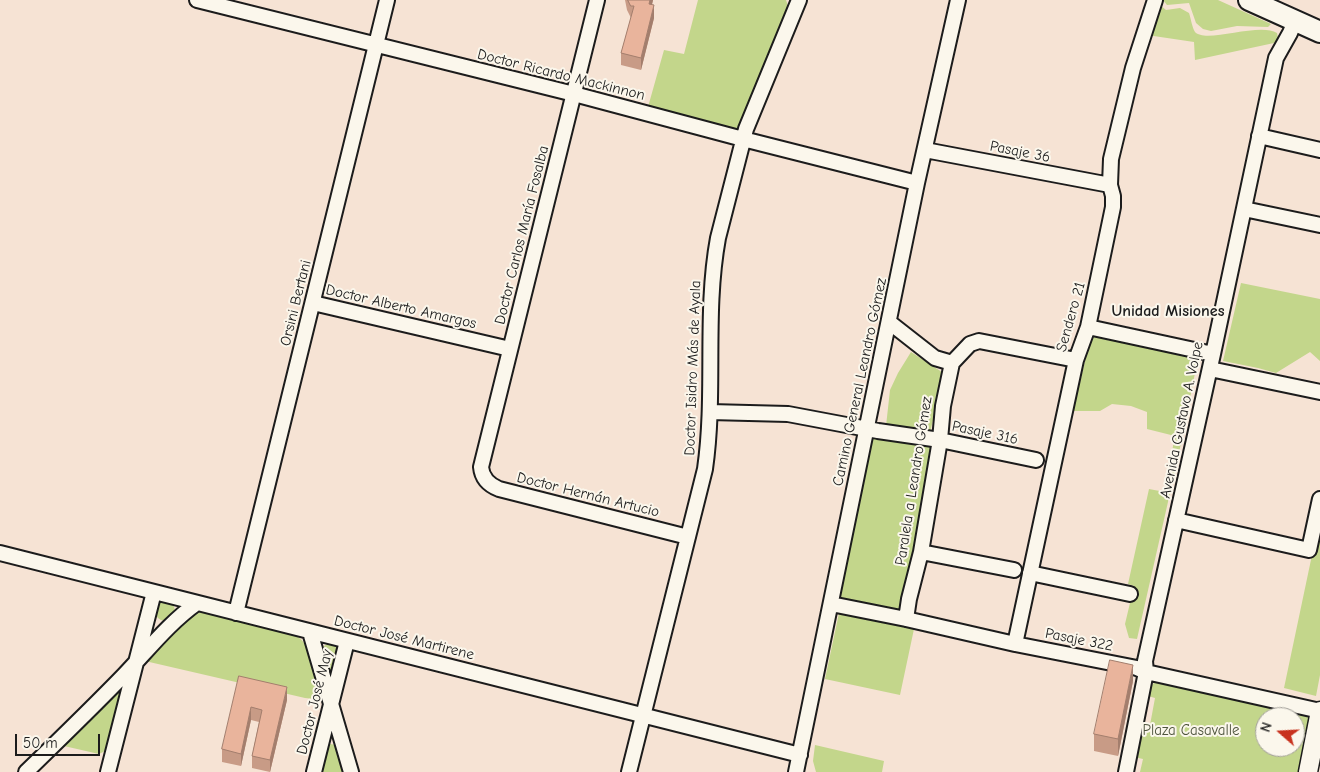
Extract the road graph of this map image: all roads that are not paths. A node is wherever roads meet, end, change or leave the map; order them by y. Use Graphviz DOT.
graph roads {
  1 [pos="197,0"];
  2 [pos="387,0"];
  3 [pos="597,0"];
  4 [pos="799,0"];
  5 [pos="958,0"];
  6 [pos="1154,0"];
  7 [pos="1249,0"];
  8 [pos="1295,21"];
  9 [pos="1320,32"];
  10 [pos="375,45"];
  11 [pos="574,94"];
  12 [pos="1259,136"];
  13 [pos="743,139"];
  14 [pos="925,150"];
  15 [pos="1320,150"];
  16 [pos="917,183"];
  17 [pos="1110,185"];
  18 [pos="1244,209"];
  19 [pos="1320,225"];
  20 [pos="313,303"];
  21 [pos="889,322"];
  22 [pos="1088,327"];
  23 [pos="510,349"];
  24 [pos="1213,354"];
  25 [pos="1076,360"];
  26 [pos="952,363"];
  27 [pos="1210,369"];
  28 [pos="1320,392"];
  29 [pos="710,412"];
  30 [pos="867,429"];
  31 [pos="940,440"];
  32 [pos="1036,460"];
  33 [pos="484,478"];
  34 [pos="1320,499"];
  35 [pos="1176,520"];
  36 [pos="688,537"];
  37 [pos="921,552"];
  38 [pos="0,553"];
  39 [pos="1014,570"];
  40 [pos="1030,573"];
  41 [pos="154,592"];
  42 [pos="1130,594"];
  43 [pos="197,603"];
  44 [pos="831,604"];
  45 [pos="236,613"];
  46 [pos="906,619"];
  47 [pos="310,632"];
  48 [pos="347,641"];
  49 [pos="1015,644"];
  50 [pos="137,660"];
  51 [pos="1146,672"];
  52 [pos="332,706"];
  53 [pos="1320,711"];
  54 [pos="644,714"];
  55 [pos="800,755"];
  56 [pos="26,772"];
  57 [pos="108,772"];
  58 [pos="314,772"];
  59 [pos="351,772"];
  60 [pos="629,772"];
  61 [pos="796,772"];
  62 [pos="801,772"];
  63 [pos="1126,772"];
  64 [pos="1308,772"];
  1 -- 10 [label="street, Doctor Ricardo Mackinnon"];
  2 -- 10 [label="street, Orsini Bertani"];
  3 -- 11 [label="street, Doctor Carlos María Fosalba"];
  4 -- 13 [label="street, Doctor Isidro Más de Ayala"];
  5 -- 14 [label="street, Camino General Leandro Gómez"];
  6 -- 17 [label="street, Sendero 21"];
  7 -- 8 [label="main road"];
  8 -- 9 [label="main road"];
  8 -- 12 [label="street, Avenida Gustavo A. Volpe"];
  10 -- 11 [label="street, Doctor Ricardo Mackinnon"];
  10 -- 20 [label="street, Orsini Bertani"];
  11 -- 13 [label="street, Doctor Ricardo Mackinnon"];
  11 -- 23 [label="street, Doctor Carlos María Fosalba"];
  12 -- 15 [label="street"];
  12 -- 18 [label="street, Avenida Gustavo A. Volpe"];
  13 -- 16 [label="street, Doctor Ricardo Mackinnon"];
  13 -- 29 [label="street, Doctor Isidro Más de Ayala"];
  14 -- 16 [label="street, Camino General Leandro Gómez"];
  14 -- 17 [label="street, Pasaje 36"];
  16 -- 21 [label="street, Camino General Leandro Gómez"];
  17 -- 22 [label="street, Sendero 21"];
  18 -- 19 [label="street"];
  18 -- 24 [label="street, Avenida Gustavo A. Volpe"];
  20 -- 23 [label="street, Doctor Alberto Amargos"];
  20 -- 45 [label="street, Orsini Bertani"];
  21 -- 26 [label="street"];
  21 -- 30 [label="street, Camino General Leandro Gómez"];
  22 -- 24 [label="street"];
  22 -- 25 [label="street, Sendero 21"];
  23 -- 33 [label="street, Doctor Carlos María Fosalba"];
  24 -- 27 [label="street, Avenida Gustavo A. Volpe"];
  25 -- 26 [label="street, Paralela a Leandro Gómez"];
  25 -- 40 [label="street, Sendero 21"];
  26 -- 31 [label="street, Paralela a Leandro Gómez"];
  27 -- 28 [label="street"];
  27 -- 35 [label="street, Avenida Gustavo A. Volpe"];
  29 -- 30 [label="street, Pasaje 316"];
  29 -- 36 [label="street, Doctor Isidro Más de Ayala"];
  30 -- 31 [label="street, Pasaje 316"];
  30 -- 44 [label="street, Camino General Leandro Gómez"];
  31 -- 32 [label="street, Pasaje 316"];
  31 -- 37 [label="street, Paralela a Leandro Gómez"];
  33 -- 36 [label="street, Doctor Hernán Artucio"];
  34 -- 35 [label="street"];
  35 -- 51 [label="street, Avenida Gustavo A. Volpe"];
  36 -- 54 [label="street, Doctor Isidro Más de Ayala"];
  37 -- 39 [label="street"];
  37 -- 46 [label="street, Paralela a Leandro Gómez"];
  38 -- 41 [label="street, Doctor José Martirene"];
  40 -- 42 [label="street"];
  40 -- 49 [label="street, Sendero 21"];
  41 -- 43 [label="street, Doctor José Martirene"];
  41 -- 50 [label="street"];
  43 -- 45 [label="street, Doctor José Martirene"];
  43 -- 50 [label="street"];
  44 -- 46 [label="street, Pasaje 322"];
  44 -- 55 [label="street, Camino General Leandro Gómez"];
  45 -- 47 [label="street, Doctor José Martirene"];
  46 -- 49 [label="street, Pasaje 322"];
  47 -- 48 [label="street, Doctor José Martirene"];
  47 -- 52 [label="street"];
  48 -- 52 [label="street, Doctor José May"];
  48 -- 54 [label="street, Doctor José Martirene"];
  49 -- 51 [label="street, Pasaje 322"];
  50 -- 56 [label="street"];
  50 -- 57 [label="street"];
  51 -- 53 [label="street, Pasaje 322"];
  51 -- 63 [label="street, Avenida Gustavo A. Volpe"];
  52 -- 58 [label="street, Doctor José May"];
  52 -- 59 [label="street"];
  53 -- 64 [label="street"];
  54 -- 55 [label="street, Doctor José Martirene"];
  54 -- 60 [label="street, Doctor Isidro Más de Ayala"];
  55 -- 61 [label="street, Camino General Leandro Gómez"];
  55 -- 62 [label="street"];
}
